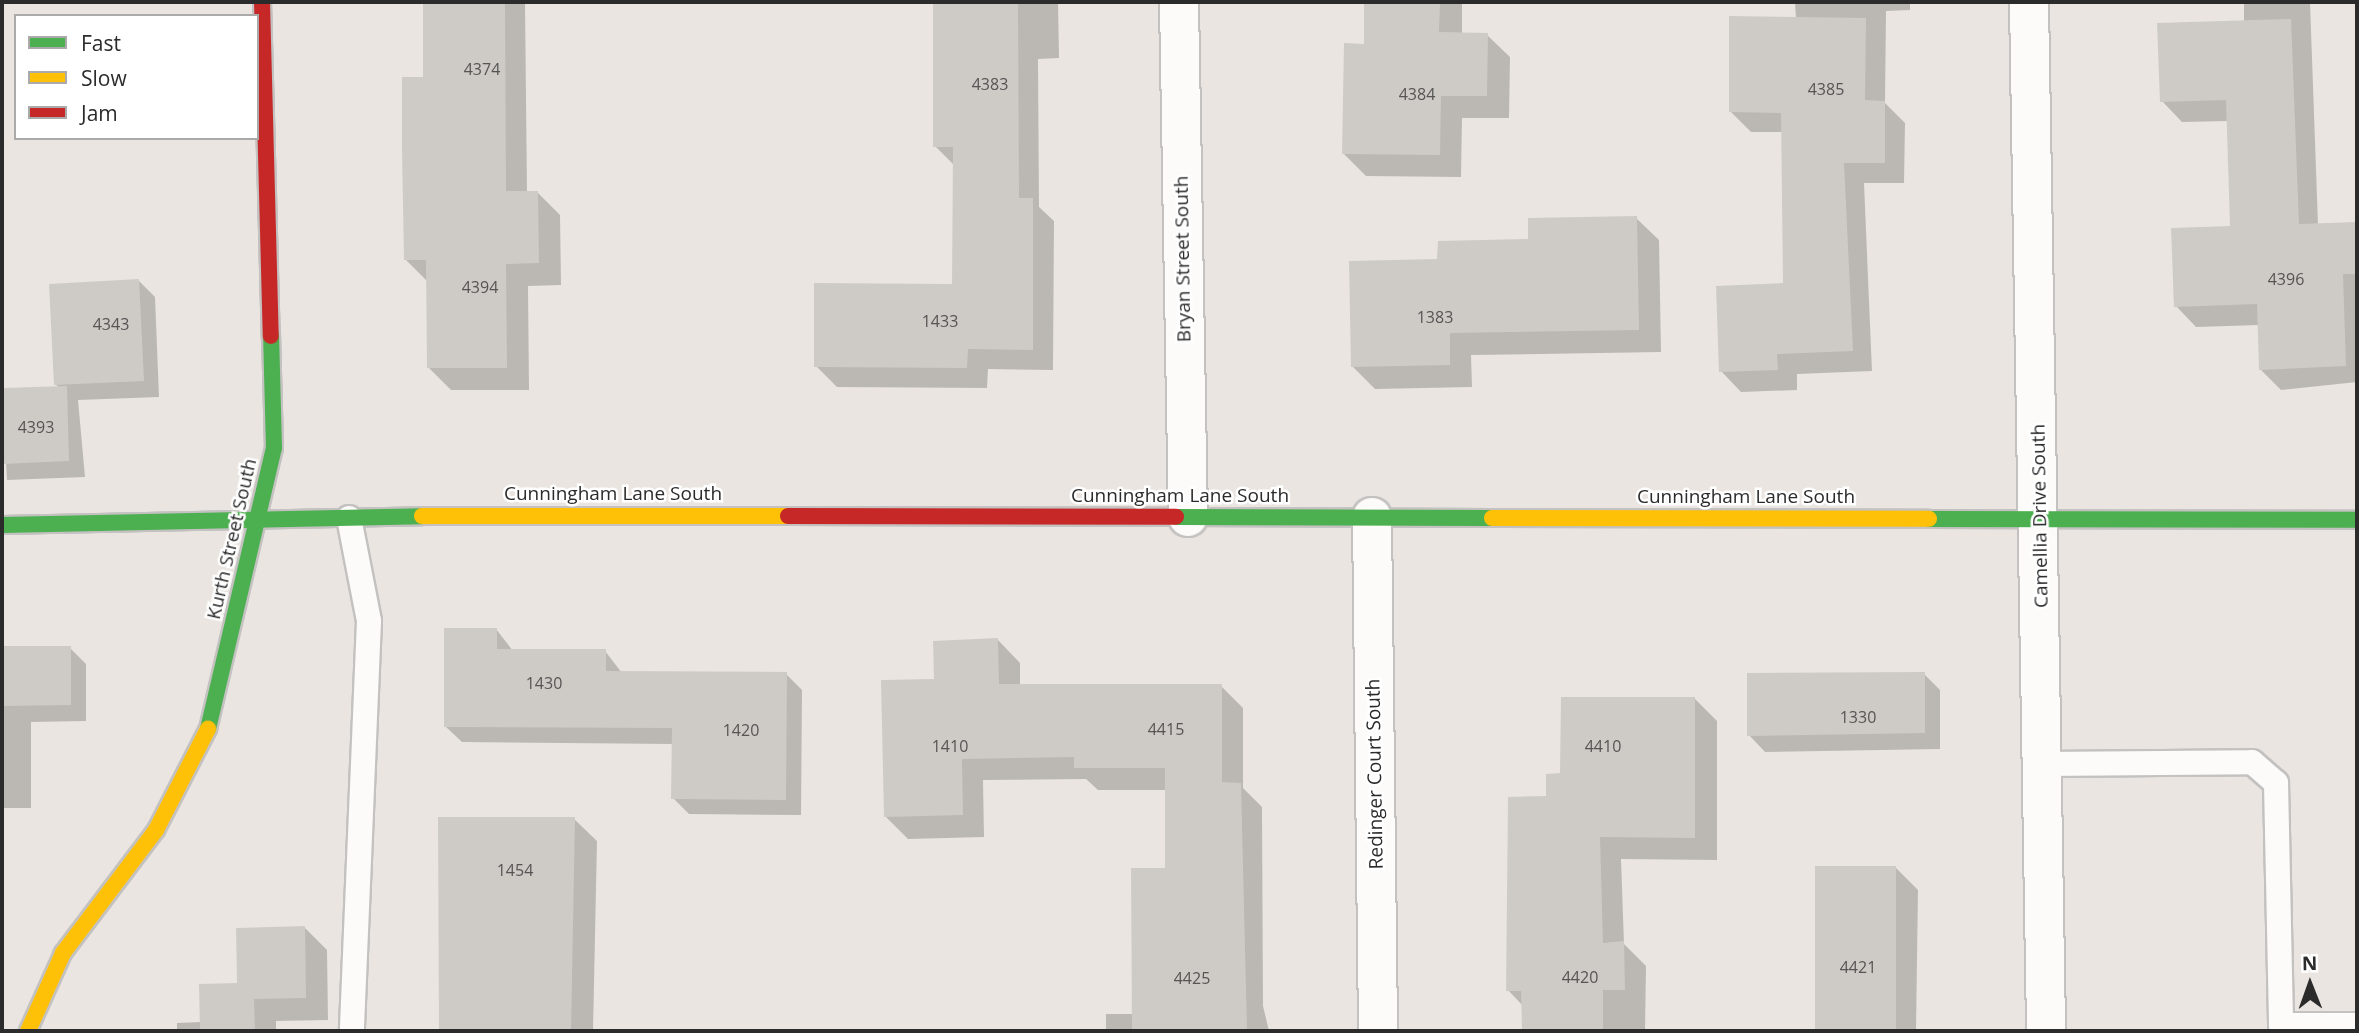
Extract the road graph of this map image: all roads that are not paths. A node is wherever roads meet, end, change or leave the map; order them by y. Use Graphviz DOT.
graph roads {
  1 [pos="261,2"];
  2 [pos="1178,2"];
  3 [pos="2029,2"];
  4 [pos="1188,517"];
  5 [pos="1372,517"];
  6 [pos="349,518"];
  7 [pos="2041,518"];
  8 [pos="258,519"];
  9 [pos="2357,520"];
  10 [pos="2,524"];
  11 [pos="2043,764"];
  12 [pos="2357,1025"];
  13 [pos="2281,1028"];
  14 [pos="28,1031"];
  15 [pos="352,1031"];
  16 [pos="1378,1031"];
  17 [pos="2046,1031"];
  1 -- 8 [label="street, Kurth Street South"];
  2 -- 4 [label="street, Bryan Street South"];
  3 -- 7 [label="street, Camellia Drive South"];
  4 -- 5 [label="street, Cunningham Lane South"];
  4 -- 6 [label="street, Cunningham Lane South"];
  5 -- 7 [label="street, Cunningham Lane South"];
  5 -- 16 [label="street, Redinger Court South"];
  6 -- 8 [label="street, Cunningham Lane South"];
  6 -- 15 [label="lane"];
  7 -- 9 [label="street, Cunningham Lane South"];
  7 -- 11 [label="street, Camellia Drive South"];
  8 -- 10 [label="street, Cunningham Lane South"];
  8 -- 14 [label="street, Kurth Street South"];
  11 -- 13 [label="lane"];
  11 -- 17 [label="street, Camellia Drive South"];
  12 -- 13 [label="lane"];
}
